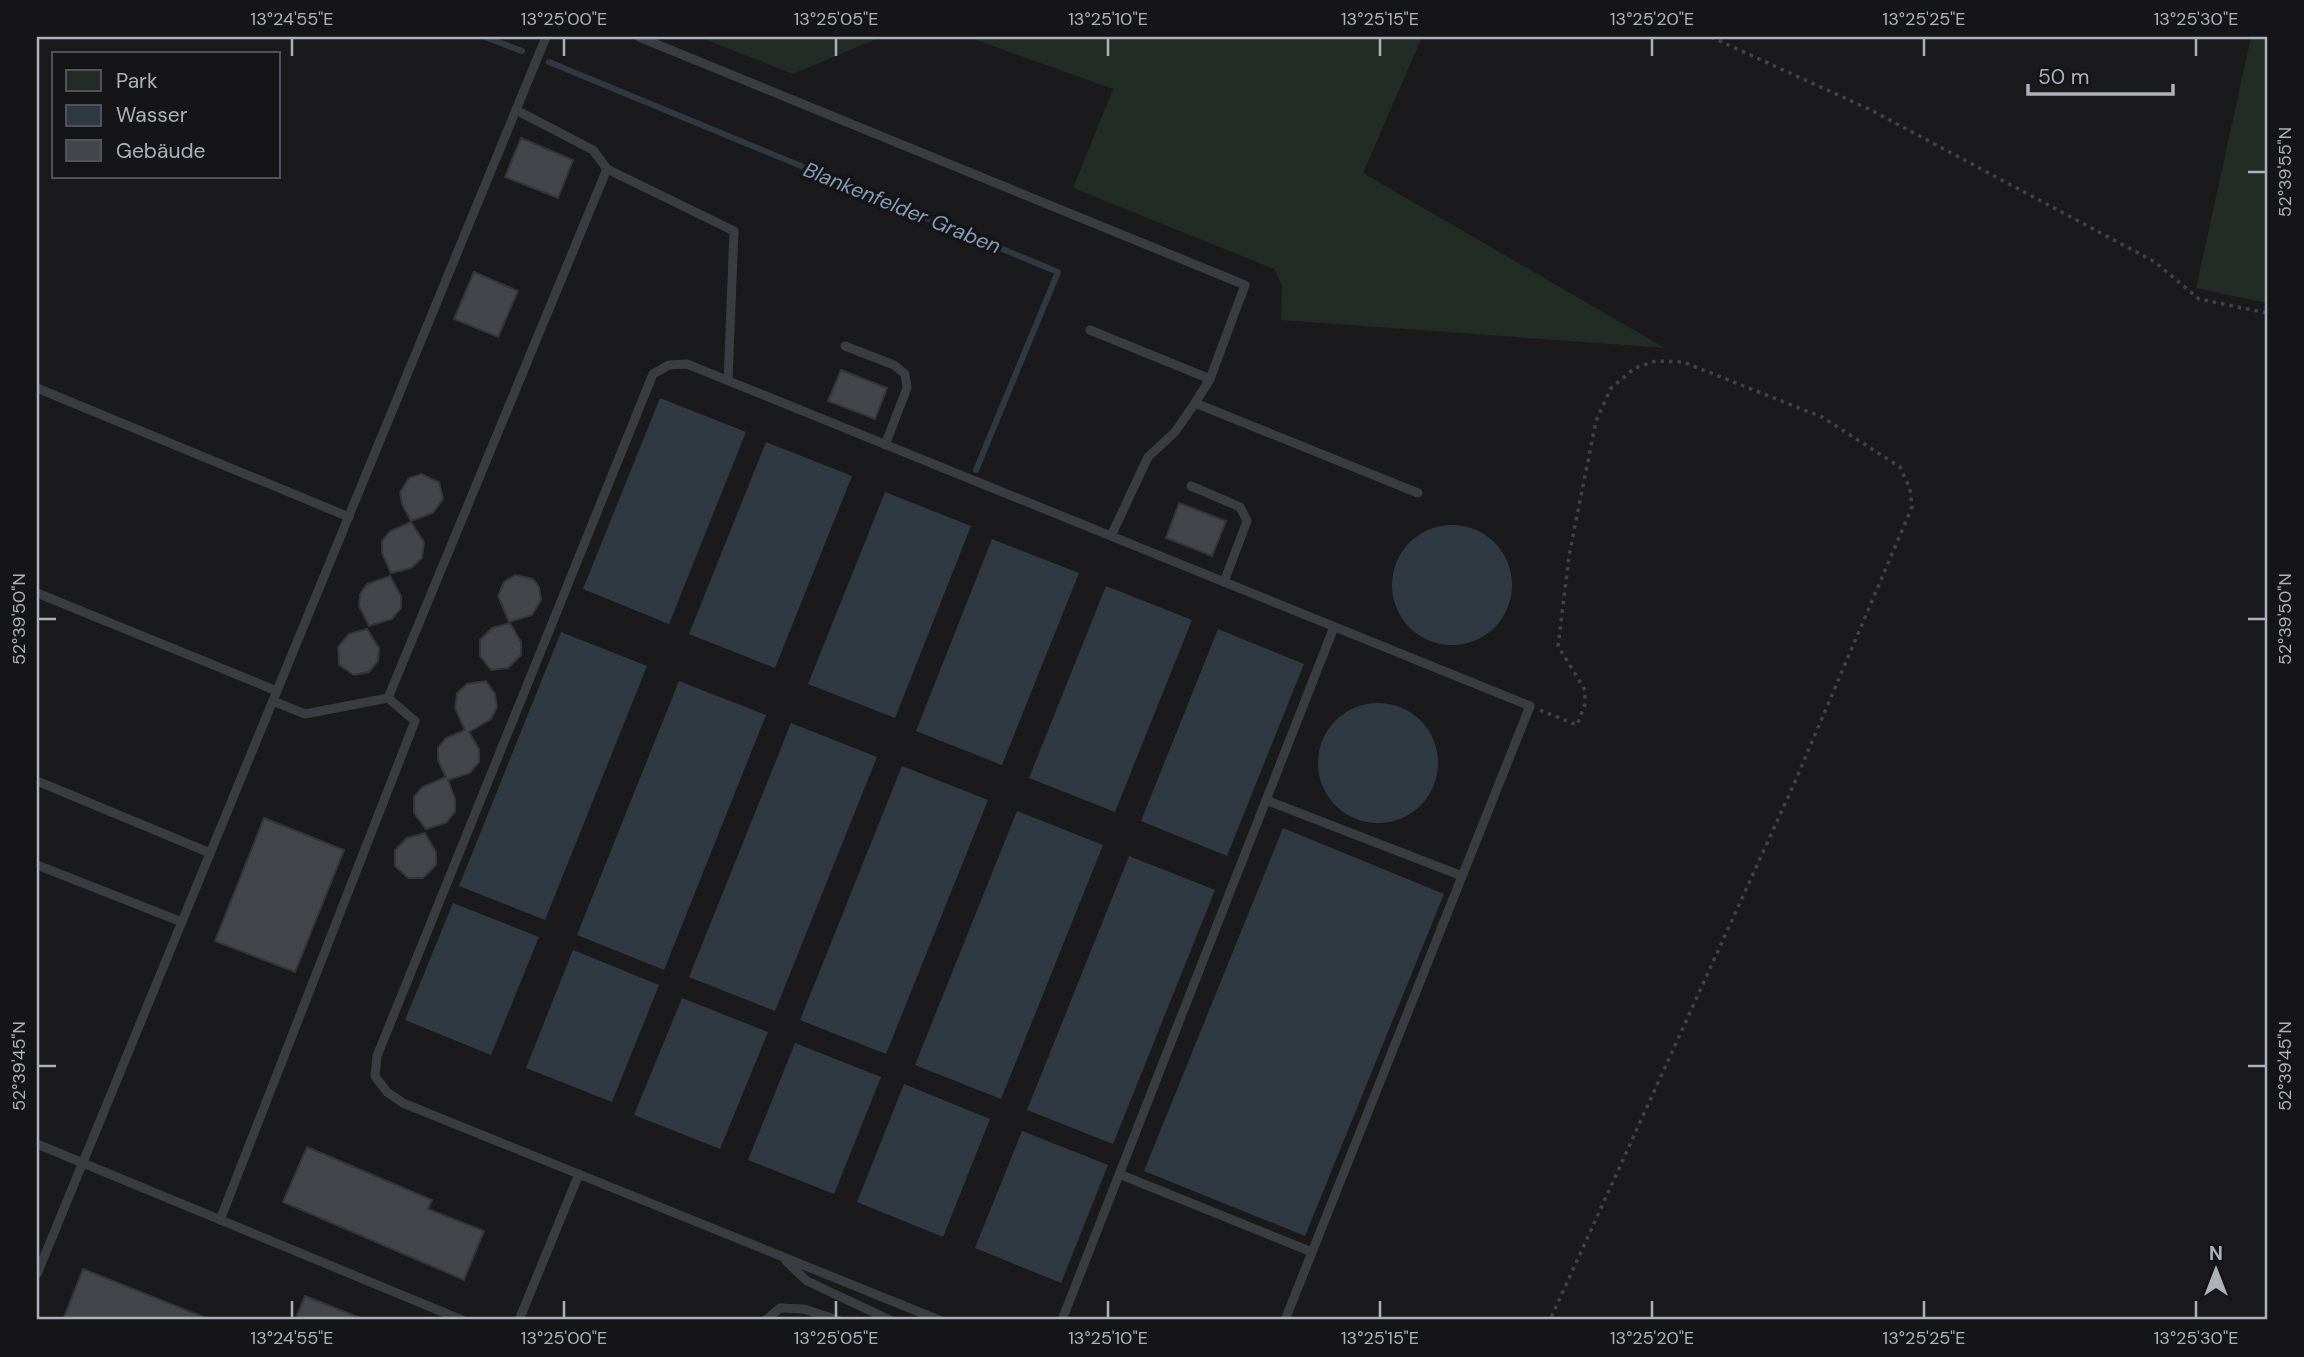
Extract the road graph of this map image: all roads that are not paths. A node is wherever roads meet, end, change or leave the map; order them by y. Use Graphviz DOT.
graph roads {
  1 [pos="546,37"];
  2 [pos="639,37"];
  3 [pos="516,110"];
  4 [pos="607,170"];
  5 [pos="1090,330"];
  6 [pos="845,346"];
  7 [pos="1210,379"];
  8 [pos="728,381"];
  9 [pos="37,388"];
  10 [pos="1195,403"];
  11 [pos="885,444"];
  12 [pos="1191,486"];
  13 [pos="1418,494"];
  14 [pos="349,517"];
  15 [pos="1111,536"];
  16 [pos="1224,582"];
  17 [pos="37,593"];
  18 [pos="1334,627"];
  19 [pos="277,691"];
  20 [pos="388,698"];
  21 [pos="273,701"];
  22 [pos="37,780"];
  23 [pos="1266,800"];
  24 [pos="210,853"];
  25 [pos="37,865"];
  26 [pos="1462,876"];
  27 [pos="182,922"];
  28 [pos="37,1144"];
  29 [pos="83,1163"];
  30 [pos="579,1174"];
  31 [pos="1119,1174"];
  32 [pos="220,1220"];
  33 [pos="1312,1252"];
  34 [pos="780,1256"];
  35 [pos="37,1275"];
  36 [pos="462,1320"];
  37 [pos="519,1320"];
  38 [pos="766,1320"];
  39 [pos="838,1320"];
  40 [pos="890,1320"];
  41 [pos="939,1320"];
  42 [pos="1062,1320"];
  43 [pos="1285,1320"];
  1 -- 3 [label="lane"];
  2 -- 7 [label="lane"];
  3 -- 4 [label="lane"];
  3 -- 14 [label="lane"];
  4 -- 8 [label="lane"];
  4 -- 20 [label="lane"];
  5 -- 7 [label="lane"];
  6 -- 11 [label="lane"];
  7 -- 10 [label="lane"];
  8 -- 11 [label="lane"];
  8 -- 30 [label="lane"];
  9 -- 14 [label="lane"];
  10 -- 13 [label="lane"];
  10 -- 15 [label="lane"];
  11 -- 15 [label="lane"];
  12 -- 16 [label="lane"];
  14 -- 19 [label="lane"];
  15 -- 16 [label="lane"];
  16 -- 18 [label="lane"];
  17 -- 19 [label="lane"];
  18 -- 23 [label="lane"];
  18 -- 26 [label="lane"];
  19 -- 21 [label="lane"];
  20 -- 21 [label="lane"];
  20 -- 32 [label="lane"];
  21 -- 24 [label="lane"];
  22 -- 24 [label="lane"];
  23 -- 26 [label="lane"];
  23 -- 31 [label="lane"];
  24 -- 27 [label="lane"];
  25 -- 27 [label="lane"];
  26 -- 33 [label="lane"];
  27 -- 29 [label="lane"];
  28 -- 29 [label="lane"];
  29 -- 32 [label="lane"];
  29 -- 35 [label="lane"];
  30 -- 34 [label="lane"];
  30 -- 37 [label="lane"];
  31 -- 33 [label="lane"];
  31 -- 42 [label="lane"];
  32 -- 36 [label="lane"];
  33 -- 43 [label="lane"];
  34 -- 40 [label="lane"];
  34 -- 41 [label="lane"];
  38 -- 39 [label="lane"];
}
